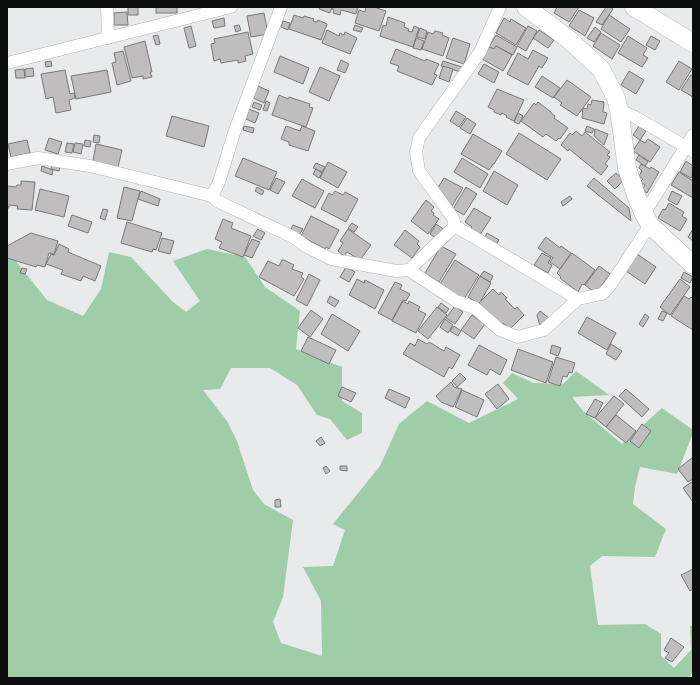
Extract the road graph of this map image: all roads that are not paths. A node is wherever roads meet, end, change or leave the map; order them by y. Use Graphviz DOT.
graph roads {
  1 [pos="108,7"];
  2 [pos="231,7"];
  3 [pos="281,7"];
  4 [pos="500,7"];
  5 [pos="526,7"];
  6 [pos="634,7"];
  7 [pos="108,38"];
  8 [pos="693,43"];
  9 [pos="7,63"];
  10 [pos="619,110"];
  11 [pos="693,135"];
  12 [pos="689,149"];
  13 [pos="7,164"];
  14 [pos="212,196"];
  15 [pos="647,219"];
  16 [pos="455,226"];
  17 [pos="693,265"];
  18 [pos="409,270"];
  19 [pos="578,299"];
  1 -- 7 [label="street"];
  2 -- 7 [label="street"];
  3 -- 14 [label="street"];
  4 -- 16 [label="street"];
  5 -- 10 [label="street"];
  6 -- 8 [label="street"];
  7 -- 9 [label="street"];
  10 -- 12 [label="street"];
  10 -- 15 [label="street"];
  11 -- 12 [label="street"];
  12 -- 15 [label="street"];
  13 -- 14 [label="street"];
  14 -- 18 [label="street"];
  15 -- 17 [label="street"];
  15 -- 19 [label="street"];
  16 -- 18 [label="street"];
  16 -- 19 [label="street"];
  18 -- 19 [label="street"];
}
